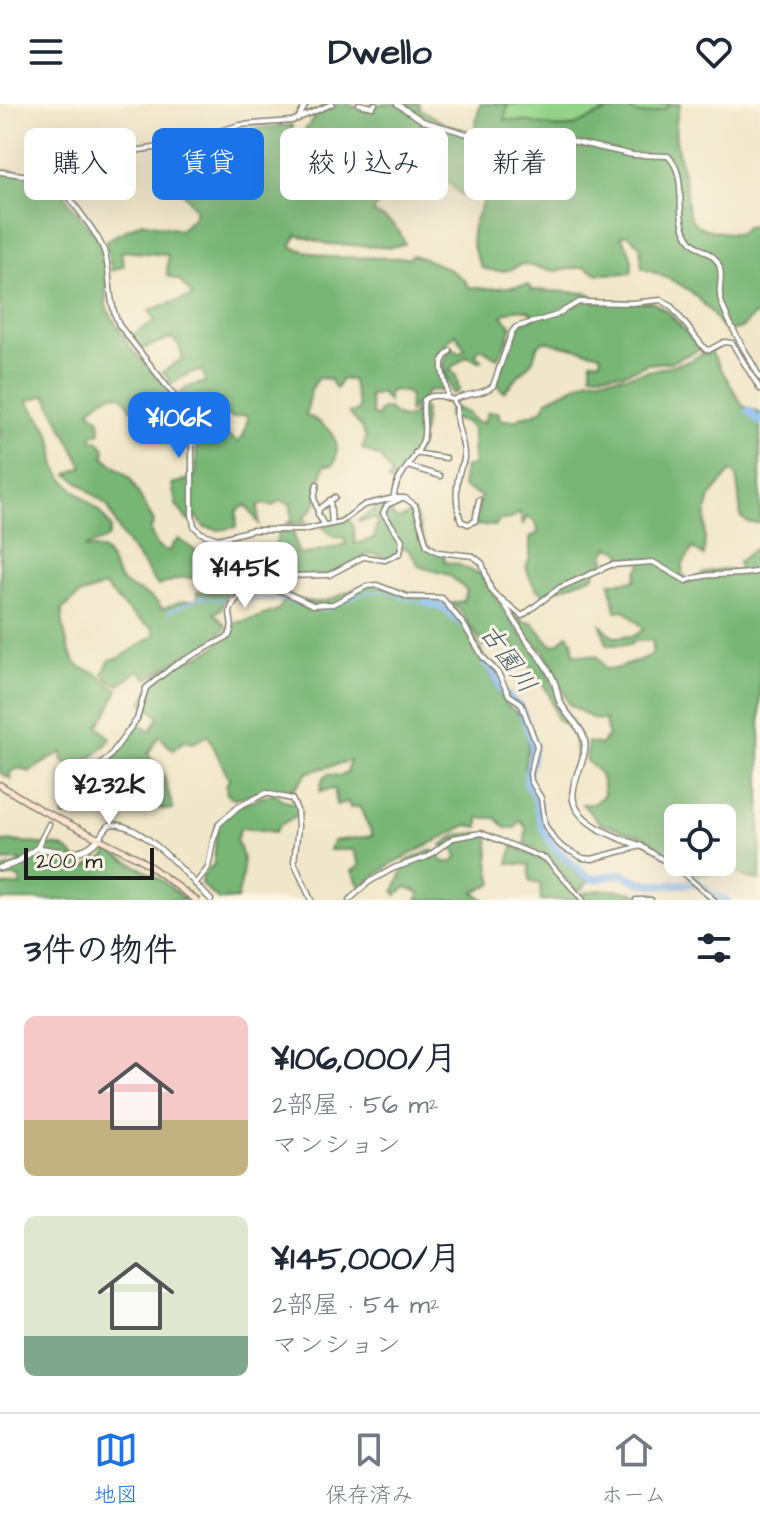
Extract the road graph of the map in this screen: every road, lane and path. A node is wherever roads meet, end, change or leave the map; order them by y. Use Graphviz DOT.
graph roads {
  1 [pos="306,104"];
  2 [pos="332,104"];
  3 [pos="359,104"];
  4 [pos="375,104"];
  5 [pos="397,104"];
  6 [pos="298,119"];
  7 [pos="136,151"];
  8 [pos="0,172"];
  9 [pos="24,175"];
  10 [pos="74,200"];
  11 [pos="450,351"];
  12 [pos="760,378"];
  13 [pos="760,389"];
  14 [pos="450,399"];
  15 [pos="415,453"];
  16 [pos="446,458"];
  17 [pos="408,466"];
  18 [pos="440,476"];
  19 [pos="317,484"];
  20 [pos="394,498"];
  21 [pos="402,498"];
  22 [pos="479,500"];
  23 [pos="318,512"];
  24 [pos="332,524"];
  25 [pos="324,525"];
  26 [pos="760,571"];
  27 [pos="271,590"];
  28 [pos="497,598"];
  29 [pos="528,642"];
  30 [pos="0,785"];
  31 [pos="58,807"];
  32 [pos="49,824"];
  33 [pos="99,838"];
  34 [pos="641,846"];
  35 [pos="37,848"];
  36 [pos="0,868"];
  37 [pos="195,884"];
  38 [pos="196,900"];
  39 [pos="211,900"];
  40 [pos="311,900"];
  41 [pos="349,900"];
  42 [pos="583,900"];
  43 [pos="636,900"];
  44 [pos="651,900"];
  45 [pos="714,900"];
  1 -- 6 [label="street"];
  2 -- 6 [label="street"];
  3 -- 4 [label="street"];
  5 -- 12 [label="street"];
  6 -- 7 [label="street"];
  8 -- 9 [label="street"];
  10 -- 25 [label="street"];
  11 -- 14 [label="street"];
  13 -- 14 [label="street"];
  14 -- 15 [label="street"];
  14 -- 22 [label="street"];
  15 -- 16 [label="street"];
  15 -- 17 [label="street"];
  17 -- 18 [label="street"];
  17 -- 20 [label="street"];
  19 -- 23 [label="street"];
  20 -- 21 [label="street"];
  20 -- 24 [label="street"];
  21 -- 27 [label="street"];
  21 -- 28 [label="street"];
  23 -- 24 [label="street"];
  23 -- 25 [label="street"];
  24 -- 25 [label="street"];
  26 -- 28 [label="street"];
  27 -- 31 [label="street"];
  27 -- 34 [label="street"];
  28 -- 29 [label="street"];
  29 -- 34 [label="street"];
  30 -- 33 [label="main road"];
  32 -- 35 [label="street"];
  33 -- 35 [label="street"];
  33 -- 37 [label="street"];
  33 -- 38 [label="main road"];
  34 -- 45 [label="street"];
  35 -- 36 [label="street"];
  37 -- 39 [label="street"];
  37 -- 40 [label="street"];
  41 -- 42 [label="street"];
  43 -- 44 [label="street"];
}
